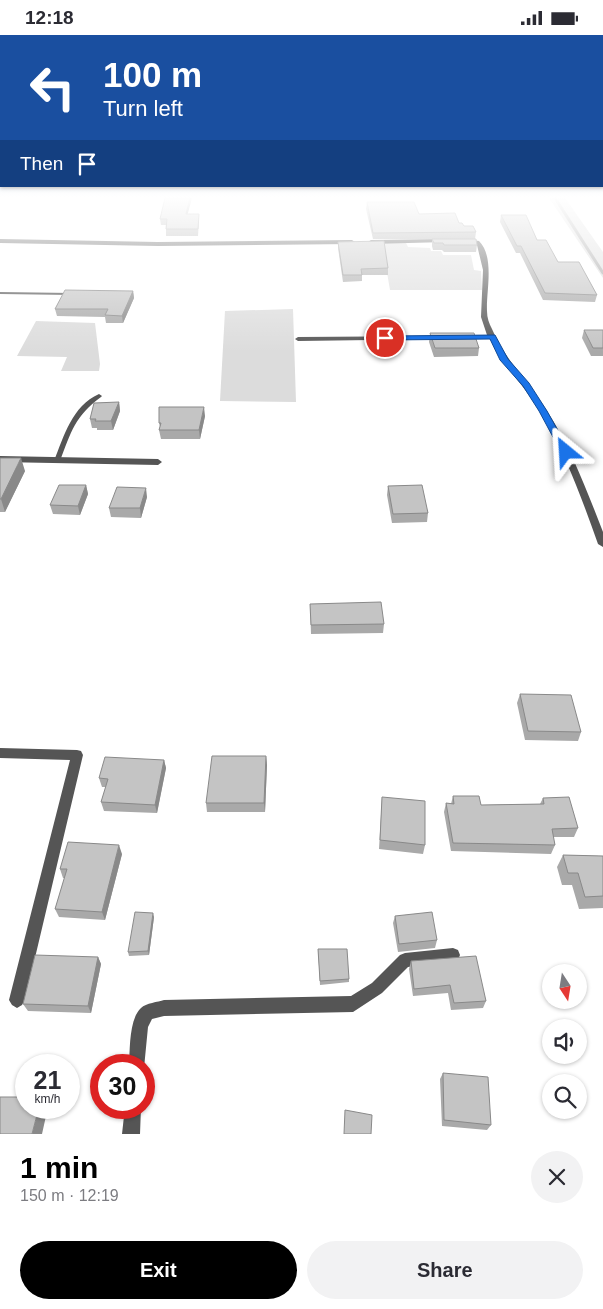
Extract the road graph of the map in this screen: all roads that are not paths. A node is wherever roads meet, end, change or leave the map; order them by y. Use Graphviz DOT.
graph roads {
  1 [pos="481,249"];
  2 [pos="0,293"];
  3 [pos="76,295"];
  4 [pos="493,337"];
  5 [pos="298,339"];
  6 [pos="99,395"];
  7 [pos="0,459"];
  8 [pos="57,461"];
  9 [pos="158,462"];
  10 [pos="603,544"];
  11 [pos="0,753"];
  12 [pos="453,955"];
  13 [pos="17,1000"];
  14 [pos="138,1054"];
  15 [pos="132,1119"];
  16 [pos="131,1134"];
  1 -- 4 [label="street"];
  2 -- 3 [label="lane"];
  4 -- 5 [label="street"];
  4 -- 10 [label="street"];
  6 -- 8 [label="lane"];
  7 -- 8 [label="street"];
  8 -- 9 [label="street"];
  11 -- 13 [label="street"];
  12 -- 14 [label="street"];
  15 -- 16 [label="street"];
}
